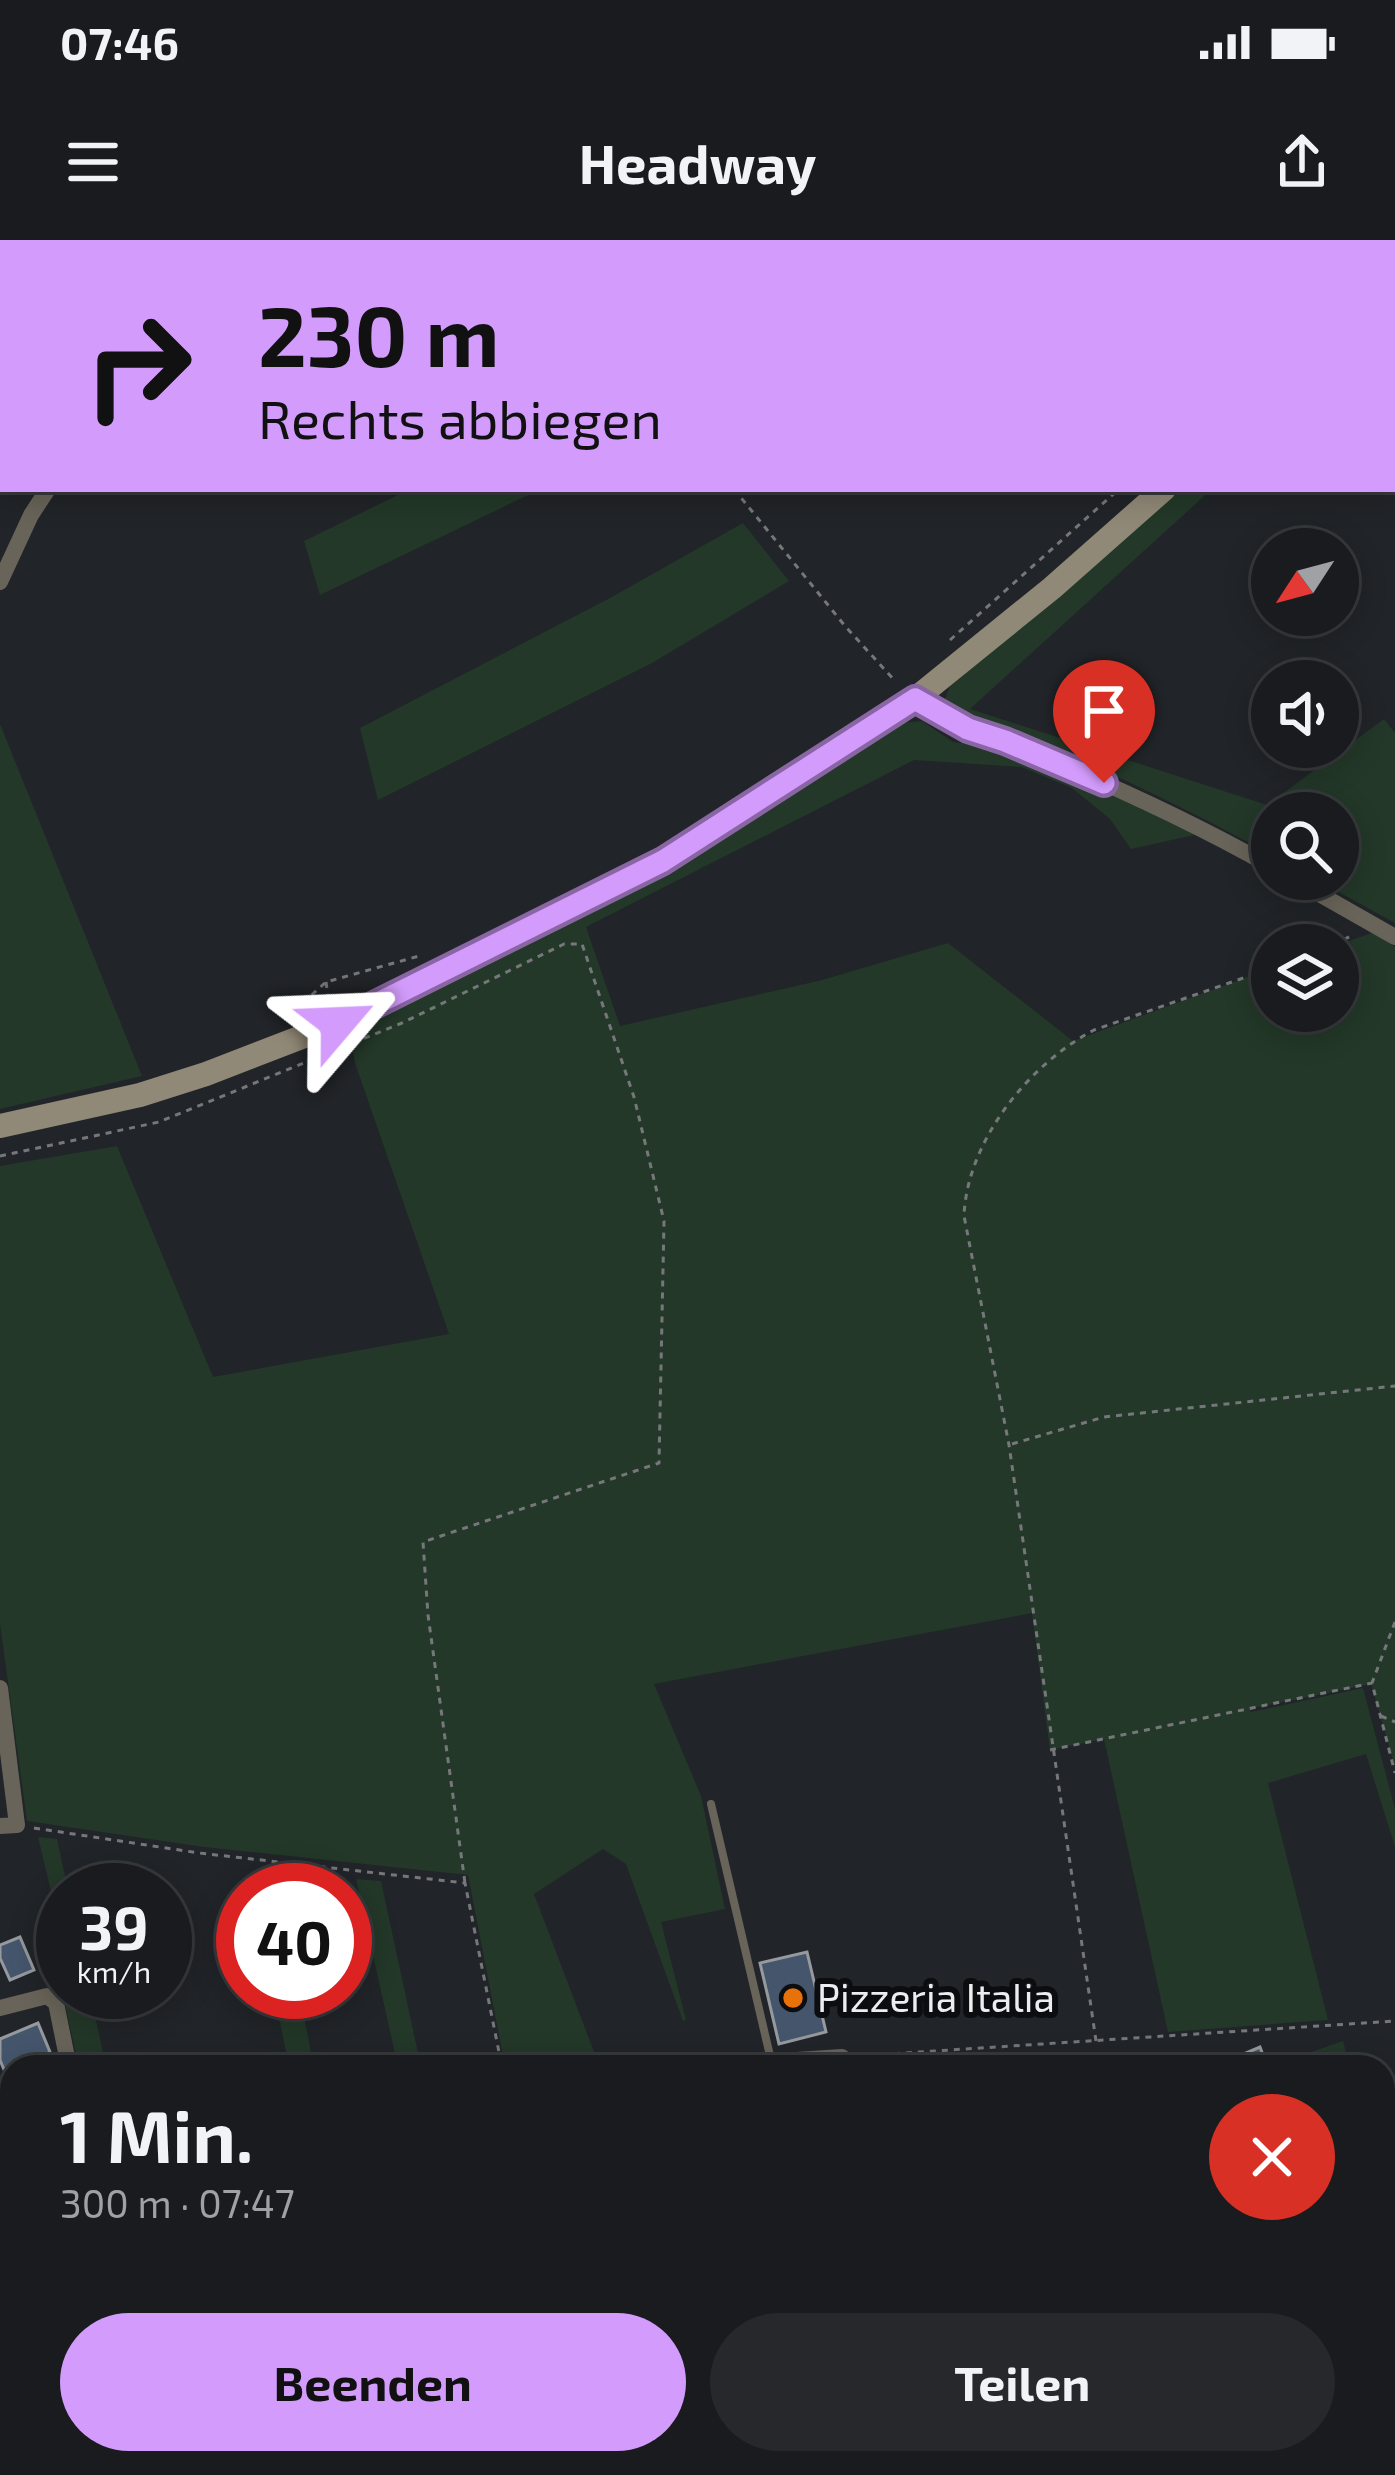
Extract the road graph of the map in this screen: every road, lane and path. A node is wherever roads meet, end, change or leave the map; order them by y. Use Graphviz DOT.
graph roads {
  1 [pos="46,492"];
  2 [pos="736,492"];
  3 [pos="1116,492"];
  4 [pos="1161,492"];
  5 [pos="0,582"];
  6 [pos="949,641"];
  7 [pos="915,699"];
  8 [pos="1251,856"];
  9 [pos="1330,900"];
  10 [pos="1395,937"];
  11 [pos="435,951"];
  12 [pos="1251,975"];
  13 [pos="275,1026"];
  14 [pos="0,1126"];
  15 [pos="0,1156"];
  16 [pos="1395,1386"];
  17 [pos="1009,1445"];
  18 [pos="1395,1622"];
  19 [pos="1372,1684"];
  20 [pos="0,1688"];
  21 [pos="1380,1716"];
  22 [pos="1395,1722"];
  23 [pos="1050,1750"];
  24 [pos="1395,1773"];
  25 [pos="711,1804"];
  26 [pos="9,1826"];
  27 [pos="464,1883"];
  28 [pos="0,2008"];
  29 [pos="1395,2021"];
  30 [pos="1096,2041"];
  31 [pos="67,2055"];
  32 [pos="500,2055"];
  33 [pos="769,2055"];
  34 [pos="874,2055"];
  1 -- 5 [label="street"];
  2 -- 7 [label="path"];
  3 -- 6 [label="path"];
  4 -- 7 [label="street"];
  7 -- 8 [label="street"];
  7 -- 14 [label="street"];
  9 -- 10 [label="street"];
  11 -- 13 [label="path"];
  12 -- 17 [label="path"];
  15 -- 27 [label="path"];
  16 -- 17 [label="path"];
  17 -- 23 [label="path"];
  18 -- 19 [label="path"];
  19 -- 21 [label="path"];
  19 -- 23 [label="path"];
  20 -- 26 [label="street"];
  21 -- 22 [label="path"];
  21 -- 24 [label="path"];
  23 -- 30 [label="path"];
  25 -- 33 [label="lane"];
  26 -- 27 [label="path"];
  27 -- 32 [label="path"];
  28 -- 31 [label="street"];
  29 -- 30 [label="path"];
  30 -- 34 [label="path"];
}
